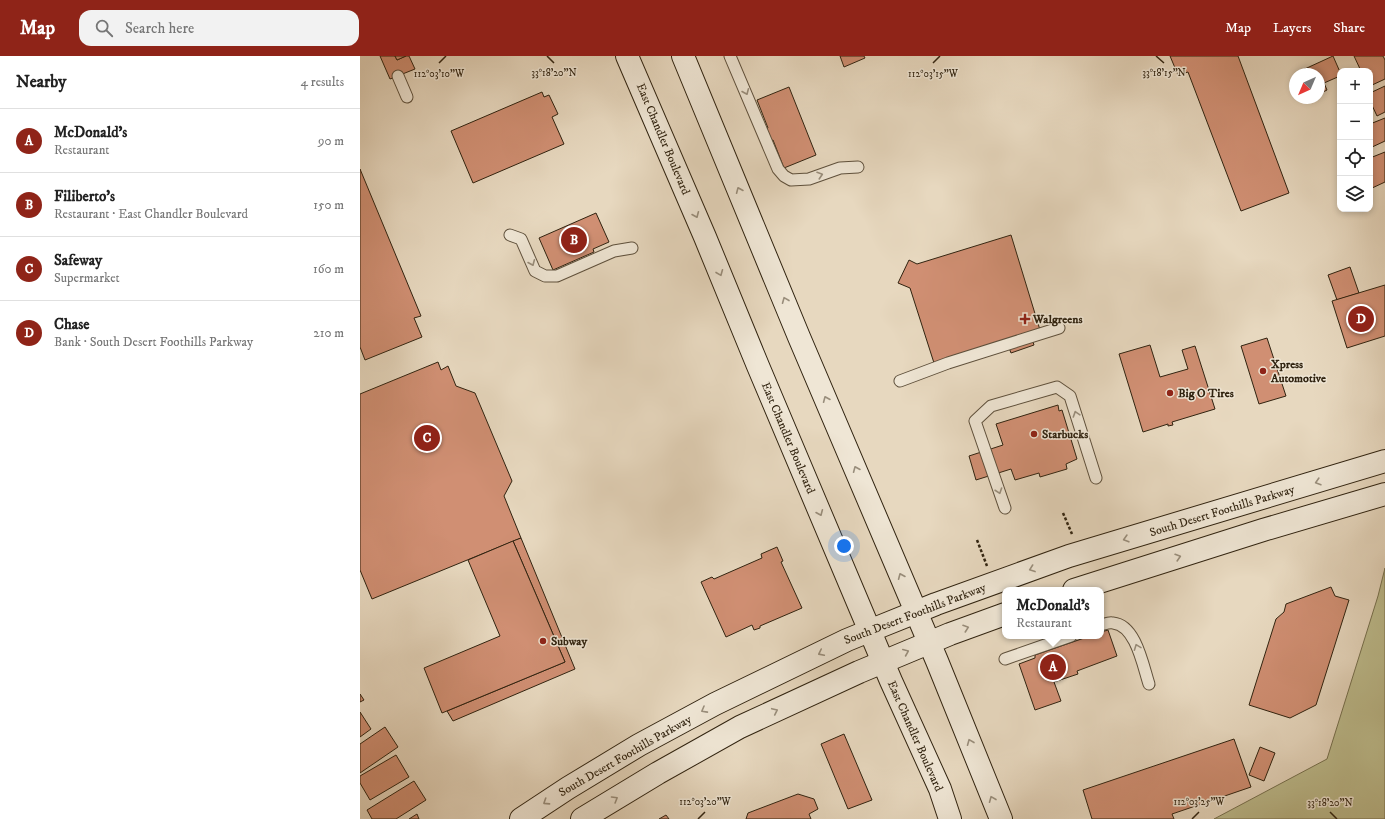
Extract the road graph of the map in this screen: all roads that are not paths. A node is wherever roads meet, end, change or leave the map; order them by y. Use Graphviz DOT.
graph roads {
  1 [pos="627,56"];
  2 [pos="683,56"];
  3 [pos="730,56"];
  4 [pos="398,76"];
  5 [pos="407,97"];
  6 [pos="858,167"];
  7 [pos="510,235"];
  8 [pos="632,248"];
  9 [pos="1059,328"];
  10 [pos="900,381"];
  11 [pos="1385,461"];
  12 [pos="1096,478"];
  13 [pos="1385,494"];
  14 [pos="1005,508"];
  15 [pos="1083,587"];
  16 [pos="916,612"];
  17 [pos="1002,615"];
  18 [pos="1104,624"];
  19 [pos="869,631"];
  20 [pos="1062,639"];
  21 [pos="930,642"];
  22 [pos="1005,659"];
  23 [pos="883,662"];
  24 [pos="1149,684"];
  25 [pos="940,789"];
  26 [pos="521,819"];
  27 [pos="582,819"];
  28 [pos="950,819"];
  29 [pos="965,819"];
  30 [pos="1001,819"];
  1 -- 19 [label="street, East Chandler Boulevard, one-way"];
  16 -- 2 [label="street, one-way"];
  3 -- 6 [label="lane, one-way"];
  4 -- 5 [label="lane"];
  7 -- 8 [label="lane, one-way"];
  9 -- 10 [label="lane"];
  11 -- 16 [label="street, South Desert Foothills Parkway, one-way"];
  12 -- 14 [label="lane, one-way"];
  15 -- 13 [label="street, one-way"];
  16 -- 19 [label="street, South Desert Foothills Parkway"];
  16 -- 21 [label="street"];
  21 -- 17 [label="street, one-way"];
  24 -- 18 [label="lane, one-way"];
  19 -- 23 [label="street, East Chandler Boulevard"];
  19 -- 26 [label="street, South Desert Foothills Parkway, one-way"];
  20 -- 22 [label="lane"];
  23 -- 21 [label="street, one-way"];
  30 -- 21 [label="street, one-way"];
  23 -- 25 [label="street, East Chandler Boulevard"];
  27 -- 23 [label="street, one-way"];
  25 -- 28 [label="street, East Chandler Boulevard"];
  25 -- 29 [label="street"];
}
